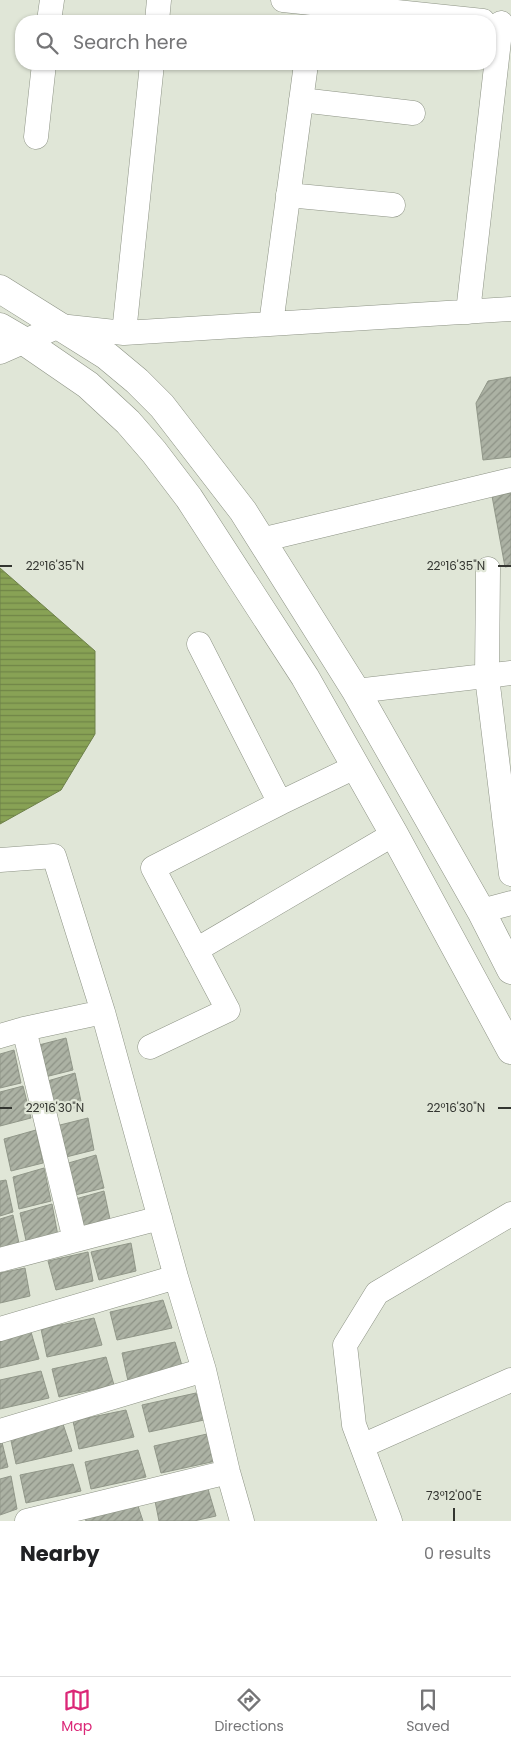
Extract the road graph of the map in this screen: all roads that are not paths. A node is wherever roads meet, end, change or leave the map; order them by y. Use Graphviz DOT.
graph roads {
  1 [pos="52,0"];
  2 [pos="159,0"];
  3 [pos="283,0"];
  4 [pos="428,8"];
  5 [pos="313,12"];
  6 [pos="50,15"];
  7 [pos="158,15"];
  8 [pos="460,15"];
  9 [pos="43,70"];
  10 [pos="151,70"];
  11 [pos="305,70"];
  12 [pos="491,70"];
  13 [pos="301,100"];
  14 [pos="413,113"];
  15 [pos="36,137"];
  16 [pos="288,195"];
  17 [pos="392,205"];
  18 [pos="0,289"];
  19 [pos="511,309"];
  20 [pos="468,312"];
  21 [pos="271,324"];
  22 [pos="59,326"];
  23 [pos="0,327"];
  24 [pos="124,333"];
  25 [pos="24,341"];
  26 [pos="0,352"];
  27 [pos="511,480"];
  28 [pos="261,540"];
  29 [pos="488,569"];
  30 [pos="199,644"];
  31 [pos="511,673"];
  32 [pos="487,677"];
  33 [pos="356,691"];
  34 [pos="355,767"];
  35 [pos="280,803"];
  36 [pos="394,834"];
  37 [pos="0,860"];
  38 [pos="511,874"];
  39 [pos="511,903"];
  40 [pos="481,911"];
  41 [pos="196,950"];
  42 [pos="511,970"];
  43 [pos="103,1012"];
  44 [pos="24,1028"];
  45 [pos="0,1036"];
  46 [pos="150,1047"];
  47 [pos="511,1050"];
  48 [pos="511,1214"];
  49 [pos="160,1218"];
  50 [pos="75,1240"];
  51 [pos="0,1260"];
  52 [pos="176,1277"];
  53 [pos="0,1329"];
  54 [pos="204,1370"];
  55 [pos="511,1380"];
  56 [pos="0,1431"];
  57 [pos="362,1446"];
  58 [pos="228,1472"];
  59 [pos="27,1521"];
  60 [pos="242,1521"];
  61 [pos="390,1521"];
  1 -- 6 [label="street"];
  2 -- 7 [label="street"];
  3 -- 5 [label="street"];
  4 -- 5 [label="street"];
  4 -- 8 [label="street"];
  9 -- 15 [label="street"];
  10 -- 24 [label="street"];
  11 -- 13 [label="street"];
  12 -- 20 [label="street"];
  13 -- 14 [label="street"];
  13 -- 16 [label="street"];
  16 -- 17 [label="street"];
  16 -- 21 [label="street"];
  18 -- 22 [label="highway"];
  19 -- 20 [label="street"];
  20 -- 21 [label="street"];
  21 -- 24 [label="street"];
  22 -- 24 [label="street"];
  22 -- 25 [label="street"];
  22 -- 28 [label="highway"];
  23 -- 25 [label="highway"];
  25 -- 26 [label="street"];
  25 -- 34 [label="highway"];
  27 -- 28 [label="street"];
  28 -- 33 [label="highway"];
  29 -- 32 [label="street"];
  30 -- 35 [label="street"];
  31 -- 32 [label="street"];
  32 -- 33 [label="street"];
  32 -- 38 [label="street"];
  33 -- 40 [label="highway"];
  34 -- 35 [label="street"];
  34 -- 36 [label="highway"];
  35 -- 41 [label="street"];
  36 -- 41 [label="street"];
  36 -- 47 [label="highway"];
  37 -- 43 [label="street"];
  39 -- 40 [label="street"];
  40 -- 42 [label="highway"];
  41 -- 46 [label="street"];
  43 -- 44 [label="street"];
  43 -- 49 [label="street"];
  44 -- 45 [label="street"];
  44 -- 50 [label="street"];
  48 -- 57 [label="street"];
  49 -- 50 [label="street"];
  49 -- 52 [label="street"];
  50 -- 51 [label="street"];
  52 -- 53 [label="street"];
  52 -- 54 [label="street"];
  54 -- 56 [label="street"];
  54 -- 58 [label="street"];
  55 -- 57 [label="street"];
  57 -- 61 [label="street"];
  58 -- 59 [label="street"];
  58 -- 60 [label="street"];
}
